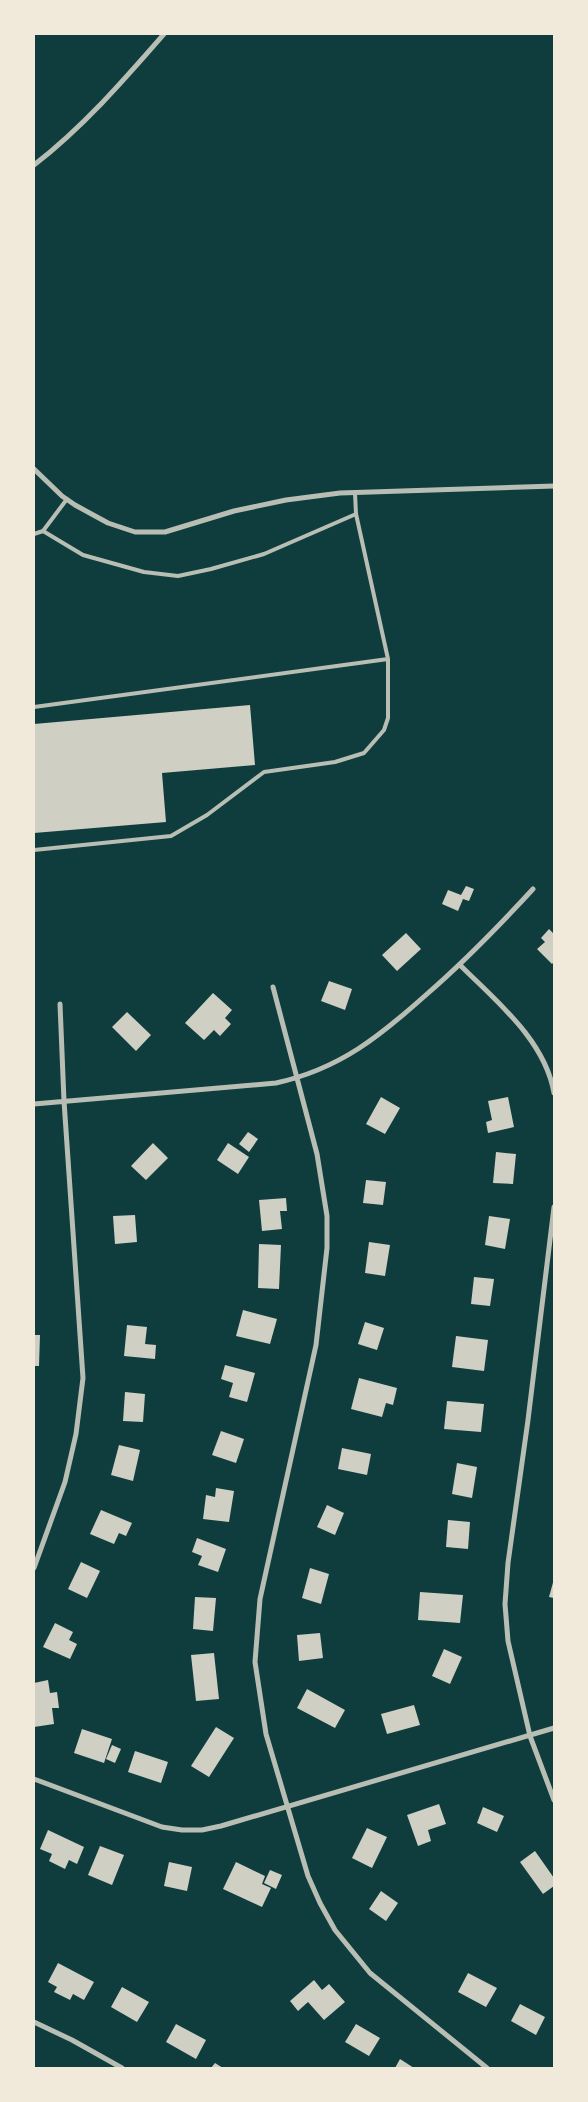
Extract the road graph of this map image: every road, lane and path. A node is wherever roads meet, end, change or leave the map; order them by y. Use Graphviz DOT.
graph roads {
  1 [pos="164,34"];
  2 [pos="34,165"];
  3 [pos="34,469"];
  4 [pos="554,486"];
  5 [pos="355,493"];
  6 [pos="67,499"];
  7 [pos="356,514"];
  8 [pos="43,530"];
  9 [pos="34,534"];
  10 [pos="388,659"];
  11 [pos="34,707"];
  12 [pos="34,850"];
  13 [pos="532,889"];
  14 [pos="460,964"];
  15 [pos="273,987"];
  16 [pos="60,1004"];
  17 [pos="297,1078"];
  18 [pos="554,1093"];
  19 [pos="64,1102"];
  20 [pos="34,1104"];
  21 [pos="554,1207"];
  22 [pos="34,1568"];
  23 [pos="554,1728"];
  24 [pos="530,1736"];
  25 [pos="34,1779"];
  26 [pos="554,1800"];
  27 [pos="286,1807"];
  28 [pos="34,2022"];
  29 [pos="122,2068"];
  30 [pos="487,2068"];
  1 -- 2 [label="street"];
  3 -- 6 [label="street"];
  4 -- 5 [label="street"];
  5 -- 6 [label="street"];
  5 -- 7 [label="lane"];
  6 -- 8 [label="lane"];
  7 -- 8 [label="lane"];
  7 -- 10 [label="lane"];
  8 -- 9 [label="lane"];
  10 -- 11 [label="lane"];
  10 -- 12 [label="lane"];
  13 -- 14 [label="street"];
  14 -- 17 [label="street"];
  14 -- 18 [label="street"];
  15 -- 17 [label="street"];
  16 -- 19 [label="street"];
  17 -- 19 [label="street"];
  17 -- 27 [label="street"];
  19 -- 20 [label="street"];
  19 -- 22 [label="street"];
  21 -- 24 [label="street"];
  23 -- 24 [label="street"];
  24 -- 26 [label="street"];
  24 -- 27 [label="street"];
  25 -- 27 [label="street"];
  27 -- 30 [label="street"];
  28 -- 29 [label="street"];
}
